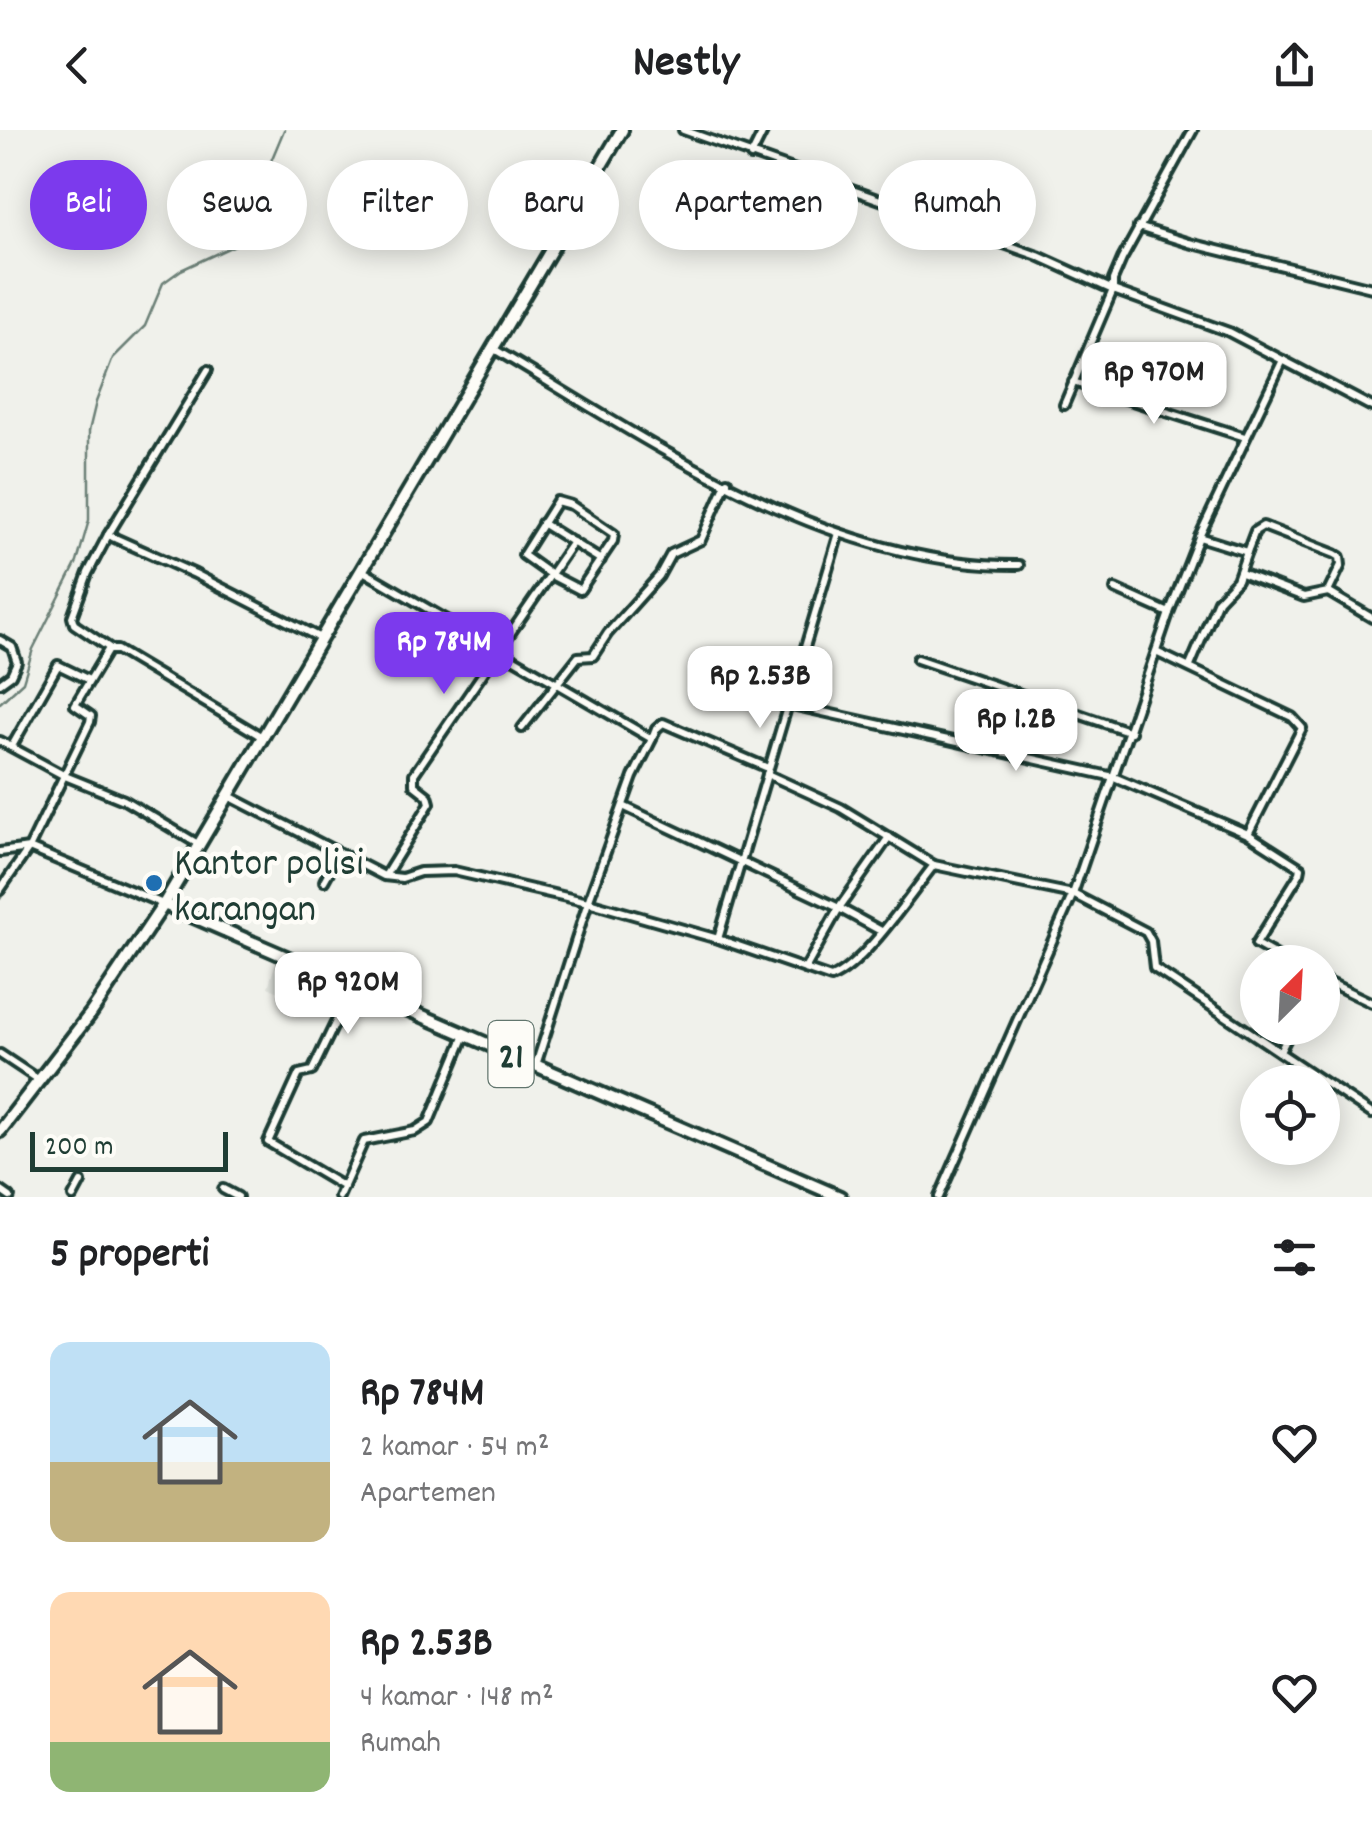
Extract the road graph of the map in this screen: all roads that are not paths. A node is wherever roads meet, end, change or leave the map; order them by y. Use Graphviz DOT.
graph roads {
  1 [pos="622,130"];
  2 [pos="683,130"];
  3 [pos="764,130"];
  4 [pos="1193,130"];
  5 [pos="751,156"];
  6 [pos="1138,227"];
  7 [pos="1372,288"];
  8 [pos="1113,290"];
  9 [pos="494,349"];
  10 [pos="1284,360"];
  11 [pos="208,370"];
  12 [pos="1073,382"];
  13 [pos="1064,405"];
  14 [pos="1372,408"];
  15 [pos="1245,437"];
  16 [pos="726,481"];
  17 [pos="542,523"];
  18 [pos="839,533"];
  19 [pos="108,536"];
  20 [pos="1199,537"];
  21 [pos="574,542"];
  22 [pos="1246,552"];
  23 [pos="601,560"];
  24 [pos="1019,565"];
  25 [pos="363,570"];
  26 [pos="1240,573"];
  27 [pos="551,575"];
  28 [pos="1114,589"];
  29 [pos="1328,592"];
  30 [pos="1169,614"];
  31 [pos="1372,618"];
  32 [pos="323,639"];
  33 [pos="0,640"];
  34 [pos="110,649"];
  35 [pos="499,650"];
  36 [pos="1156,652"];
  37 [pos="917,660"];
  38 [pos="1190,666"];
  39 [pos="89,680"];
  40 [pos="0,683"];
  41 [pos="558,685"];
  42 [pos="787,704"];
  43 [pos="522,728"];
  44 [pos="1130,732"];
  45 [pos="264,738"];
  46 [pos="652,738"];
  47 [pos="0,741"];
  48 [pos="12,746"];
  49 [pos="768,771"];
  50 [pos="65,776"];
  51 [pos="1114,777"];
  52 [pos="229,796"];
  53 [pos="622,806"];
  54 [pos="1248,834"];
  55 [pos="890,837"];
  56 [pos="198,844"];
  57 [pos="28,848"];
  58 [pos="0,852"];
  59 [pos="339,854"];
  60 [pos="741,864"];
  61 [pos="934,865"];
  62 [pos="384,876"];
  63 [pos="324,880"];
  64 [pos="0,890"];
  65 [pos="1072,894"];
  66 [pos="588,902"];
  67 [pos="164,904"];
  68 [pos="839,908"];
  69 [pos="881,931"];
  70 [pos="718,939"];
  71 [pos="1258,945"];
  72 [pos="805,970"];
  73 [pos="352,988"];
  74 [pos="1340,988"];
  75 [pos="1372,1003"];
  76 [pos="464,1035"];
  77 [pos="1284,1045"];
  78 [pos="1280,1052"];
  79 [pos="0,1054"];
  80 [pos="536,1065"];
  81 [pos="39,1080"];
  82 [pos="1372,1114"];
  83 [pos="0,1131"];
  84 [pos="81,1182"];
  85 [pos="344,1186"];
  86 [pos="222,1189"];
  87 [pos="0,1190"];
  88 [pos="10,1197"];
  89 [pos="73,1197"];
  90 [pos="238,1197"];
  91 [pos="339,1197"];
  92 [pos="840,1197"];
  93 [pos="939,1197"];
  1 -- 9 [label="highway"];
  2 -- 5 [label="street"];
  3 -- 5 [label="street"];
  4 -- 6 [label="street"];
  5 -- 8 [label="street"];
  6 -- 7 [label="street"];
  6 -- 8 [label="street"];
  8 -- 10 [label="street"];
  8 -- 12 [label="street"];
  9 -- 16 [label="street"];
  9 -- 25 [label="highway"];
  10 -- 14 [label="street"];
  10 -- 15 [label="street"];
  11 -- 19 [label="street"];
  12 -- 13 [label="street"];
  12 -- 15 [label="street"];
  15 -- 20 [label="street"];
  16 -- 18 [label="street"];
  16 -- 41 [label="street"];
  17 -- 21 [label="street"];
  17 -- 23 [label="street"];
  17 -- 27 [label="street"];
  18 -- 24 [label="street"];
  18 -- 42 [label="street"];
  19 -- 32 [label="street"];
  19 -- 34 [label="street"];
  20 -- 22 [label="street"];
  20 -- 30 [label="street"];
  21 -- 23 [label="street"];
  21 -- 27 [label="street"];
  22 -- 26 [label="street"];
  22 -- 29 [label="street"];
  23 -- 27 [label="street"];
  25 -- 32 [label="highway"];
  25 -- 35 [label="street"];
  26 -- 29 [label="street"];
  26 -- 38 [label="street"];
  27 -- 35 [label="street"];
  28 -- 30 [label="street"];
  29 -- 31 [label="street"];
  30 -- 36 [label="street"];
  32 -- 45 [label="highway"];
  33 -- 40 [label="street"];
  34 -- 39 [label="street"];
  34 -- 45 [label="street"];
  35 -- 41 [label="street"];
  35 -- 62 [label="street"];
  36 -- 38 [label="street"];
  36 -- 44 [label="street"];
  37 -- 44 [label="street"];
  38 -- 54 [label="street"];
  39 -- 48 [label="street"];
  39 -- 50 [label="street"];
  41 -- 43 [label="street"];
  41 -- 46 [label="street"];
  42 -- 49 [label="street"];
  42 -- 51 [label="street"];
  44 -- 51 [label="street"];
  45 -- 52 [label="highway"];
  46 -- 49 [label="street"];
  46 -- 53 [label="street"];
  47 -- 48 [label="street"];
  48 -- 50 [label="street"];
  49 -- 55 [label="street"];
  49 -- 60 [label="street"];
  50 -- 56 [label="street"];
  50 -- 57 [label="street"];
  51 -- 54 [label="street"];
  51 -- 65 [label="street"];
  52 -- 56 [label="highway"];
  52 -- 59 [label="street"];
  53 -- 60 [label="street"];
  53 -- 66 [label="street"];
  54 -- 71 [label="street"];
  55 -- 61 [label="street"];
  55 -- 68 [label="street"];
  56 -- 67 [label="highway"];
  57 -- 58 [label="street"];
  57 -- 64 [label="street"];
  57 -- 67 [label="street"];
  59 -- 62 [label="street"];
  59 -- 63 [label="street"];
  60 -- 68 [label="street"];
  60 -- 70 [label="street"];
  61 -- 65 [label="street"];
  61 -- 69 [label="street"];
  62 -- 66 [label="street"];
  65 -- 78 [label="street"];
  65 -- 93 [label="street"];
  66 -- 70 [label="street"];
  66 -- 80 [label="street"];
  67 -- 73 [label="highway, 21"];
  67 -- 81 [label="highway"];
  68 -- 69 [label="street"];
  68 -- 72 [label="street"];
  69 -- 72 [label="street"];
  70 -- 72 [label="street"];
  73 -- 76 [label="highway, 21"];
  73 -- 85 [label="street"];
  74 -- 75 [label="street"];
  76 -- 80 [label="highway, 21"];
  76 -- 85 [label="street"];
  77 -- 78 [label="street"];
  78 -- 82 [label="street"];
  79 -- 81 [label="street"];
  80 -- 92 [label="highway, 21"];
  81 -- 83 [label="highway"];
  84 -- 89 [label="street"];
  85 -- 91 [label="street"];
  86 -- 90 [label="street"];
  87 -- 88 [label="street"];
}
